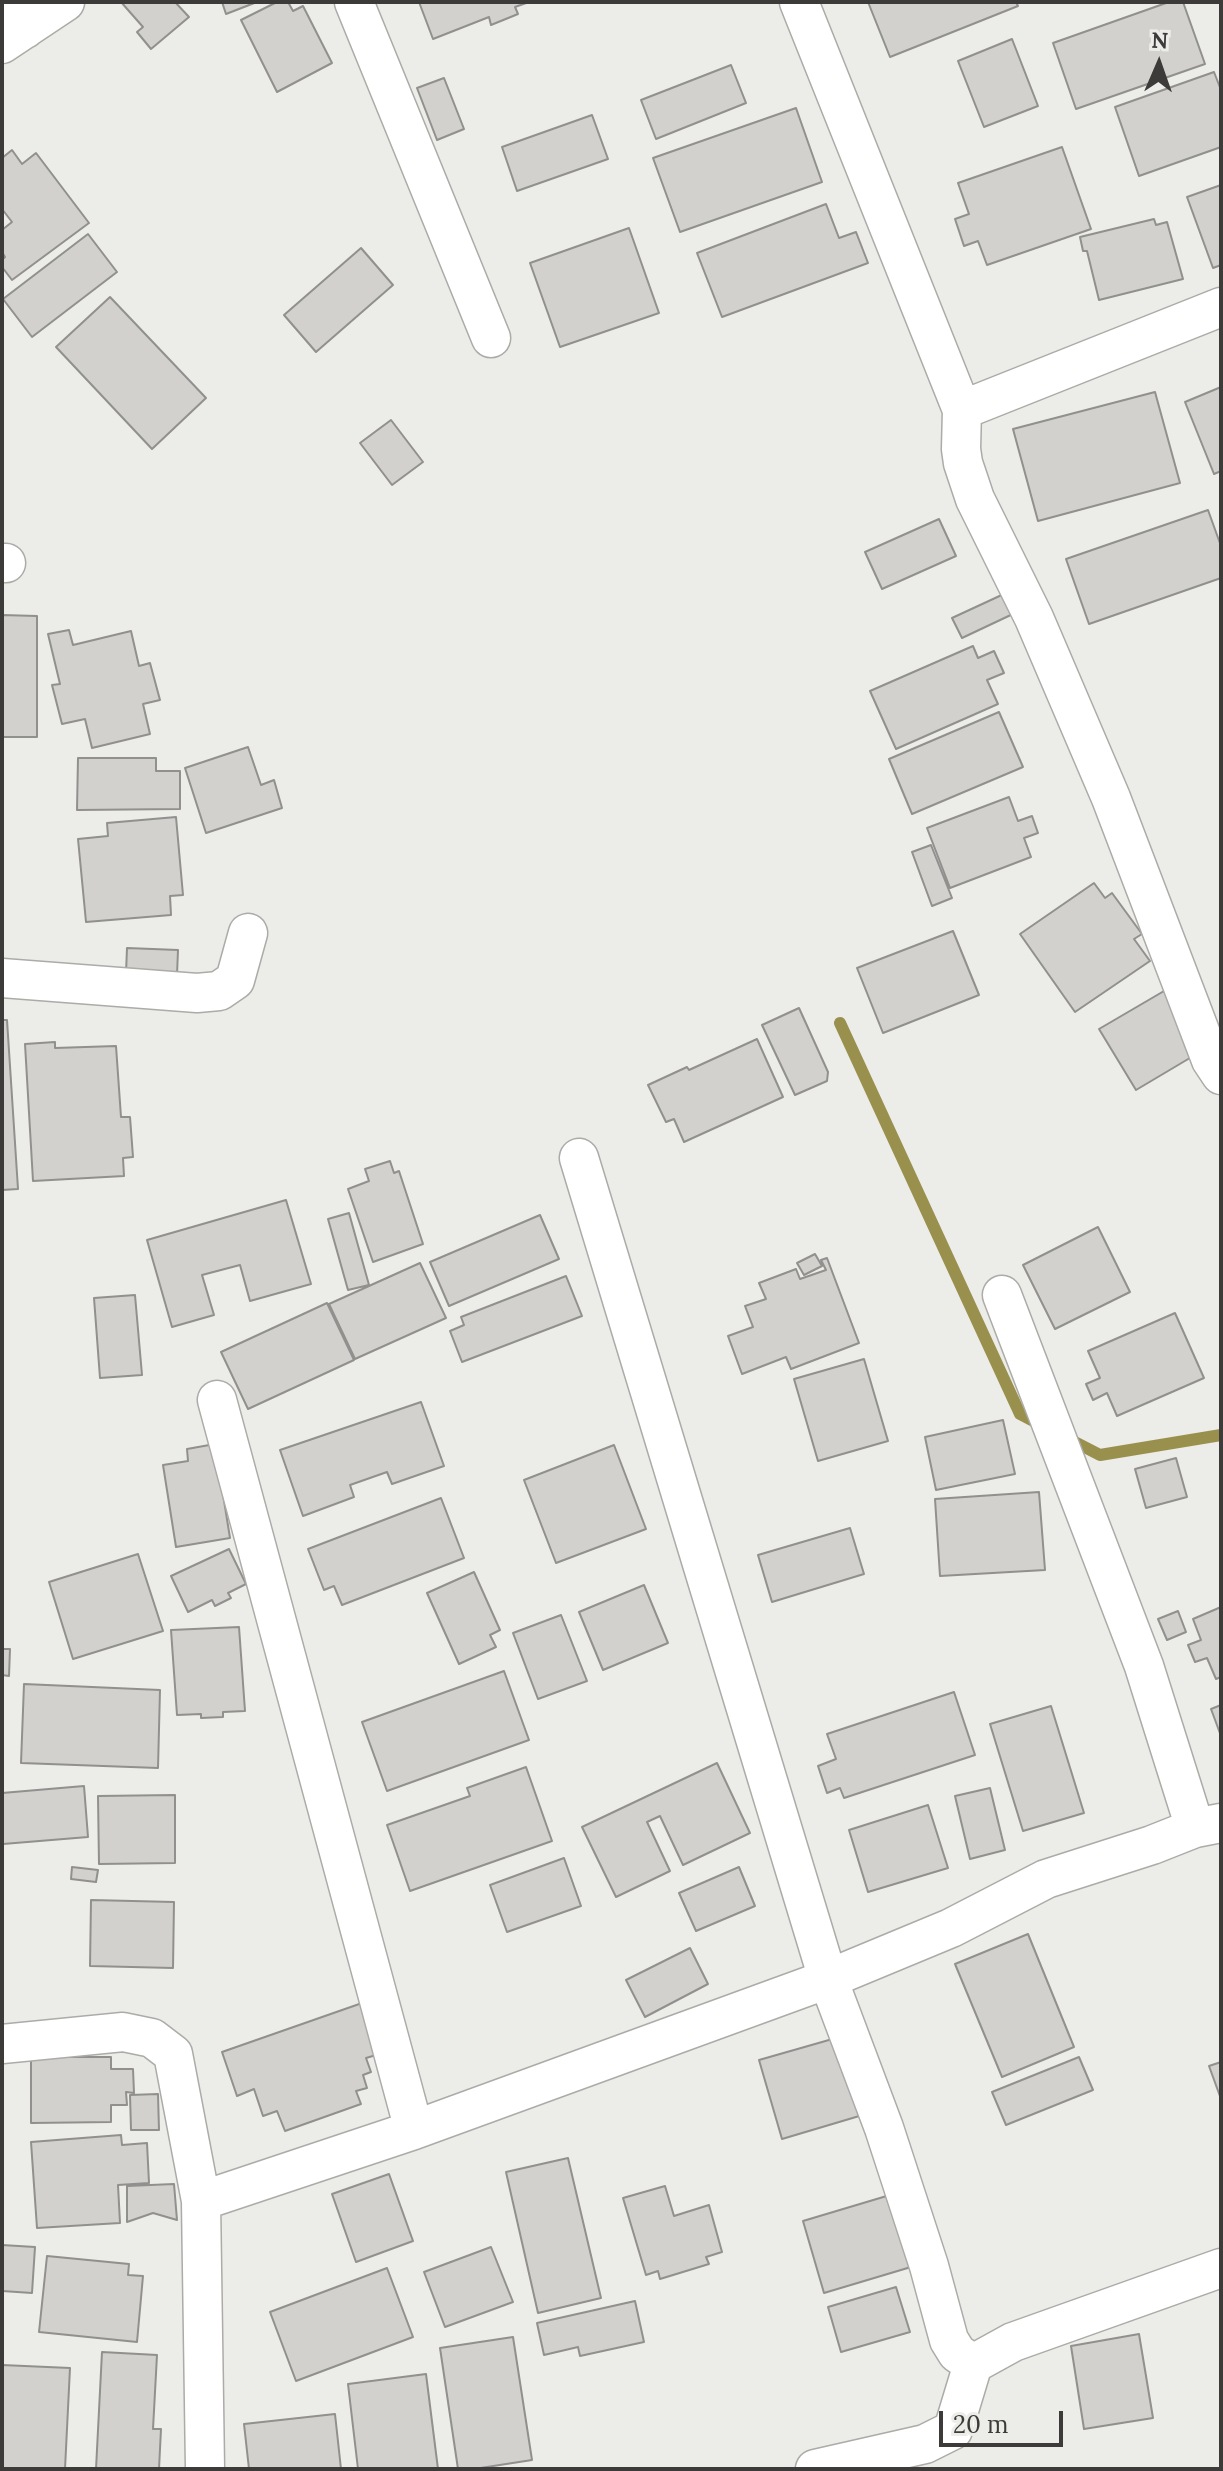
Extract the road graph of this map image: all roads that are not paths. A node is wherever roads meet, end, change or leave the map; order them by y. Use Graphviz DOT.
graph roads {
  1 [pos="65,2"];
  2 [pos="354,2"];
  3 [pos="799,2"];
  4 [pos="10,25"];
  5 [pos="1221,307"];
  6 [pos="491,338"];
  7 [pos="962,410"];
  8 [pos="248,933"];
  9 [pos="2,978"];
  10 [pos="1221,1075"];
  11 [pos="579,1158"];
  12 [pos="1002,1295"];
  13 [pos="217,1400"];
  14 [pos="1208,1825"];
  15 [pos="828,1979"];
  16 [pos="2,2044"];
  17 [pos="414,2130"];
  18 [pos="201,2201"];
  19 [pos="1221,2268"];
  20 [pos="973,2364"];
  21 [pos="205,2469"];
  22 [pos="815,2469"];
  1 -- 4 [label="street"];
  2 -- 6 [label="street"];
  3 -- 7 [label="street"];
  5 -- 7 [label="street"];
  7 -- 10 [label="street"];
  8 -- 9 [label="street"];
  11 -- 15 [label="street"];
  12 -- 14 [label="street"];
  13 -- 17 [label="street"];
  14 -- 15 [label="street"];
  15 -- 17 [label="street"];
  15 -- 20 [label="street"];
  16 -- 18 [label="street"];
  17 -- 18 [label="street"];
  18 -- 21 [label="street"];
  19 -- 20 [label="street"];
  20 -- 22 [label="street"];
}
